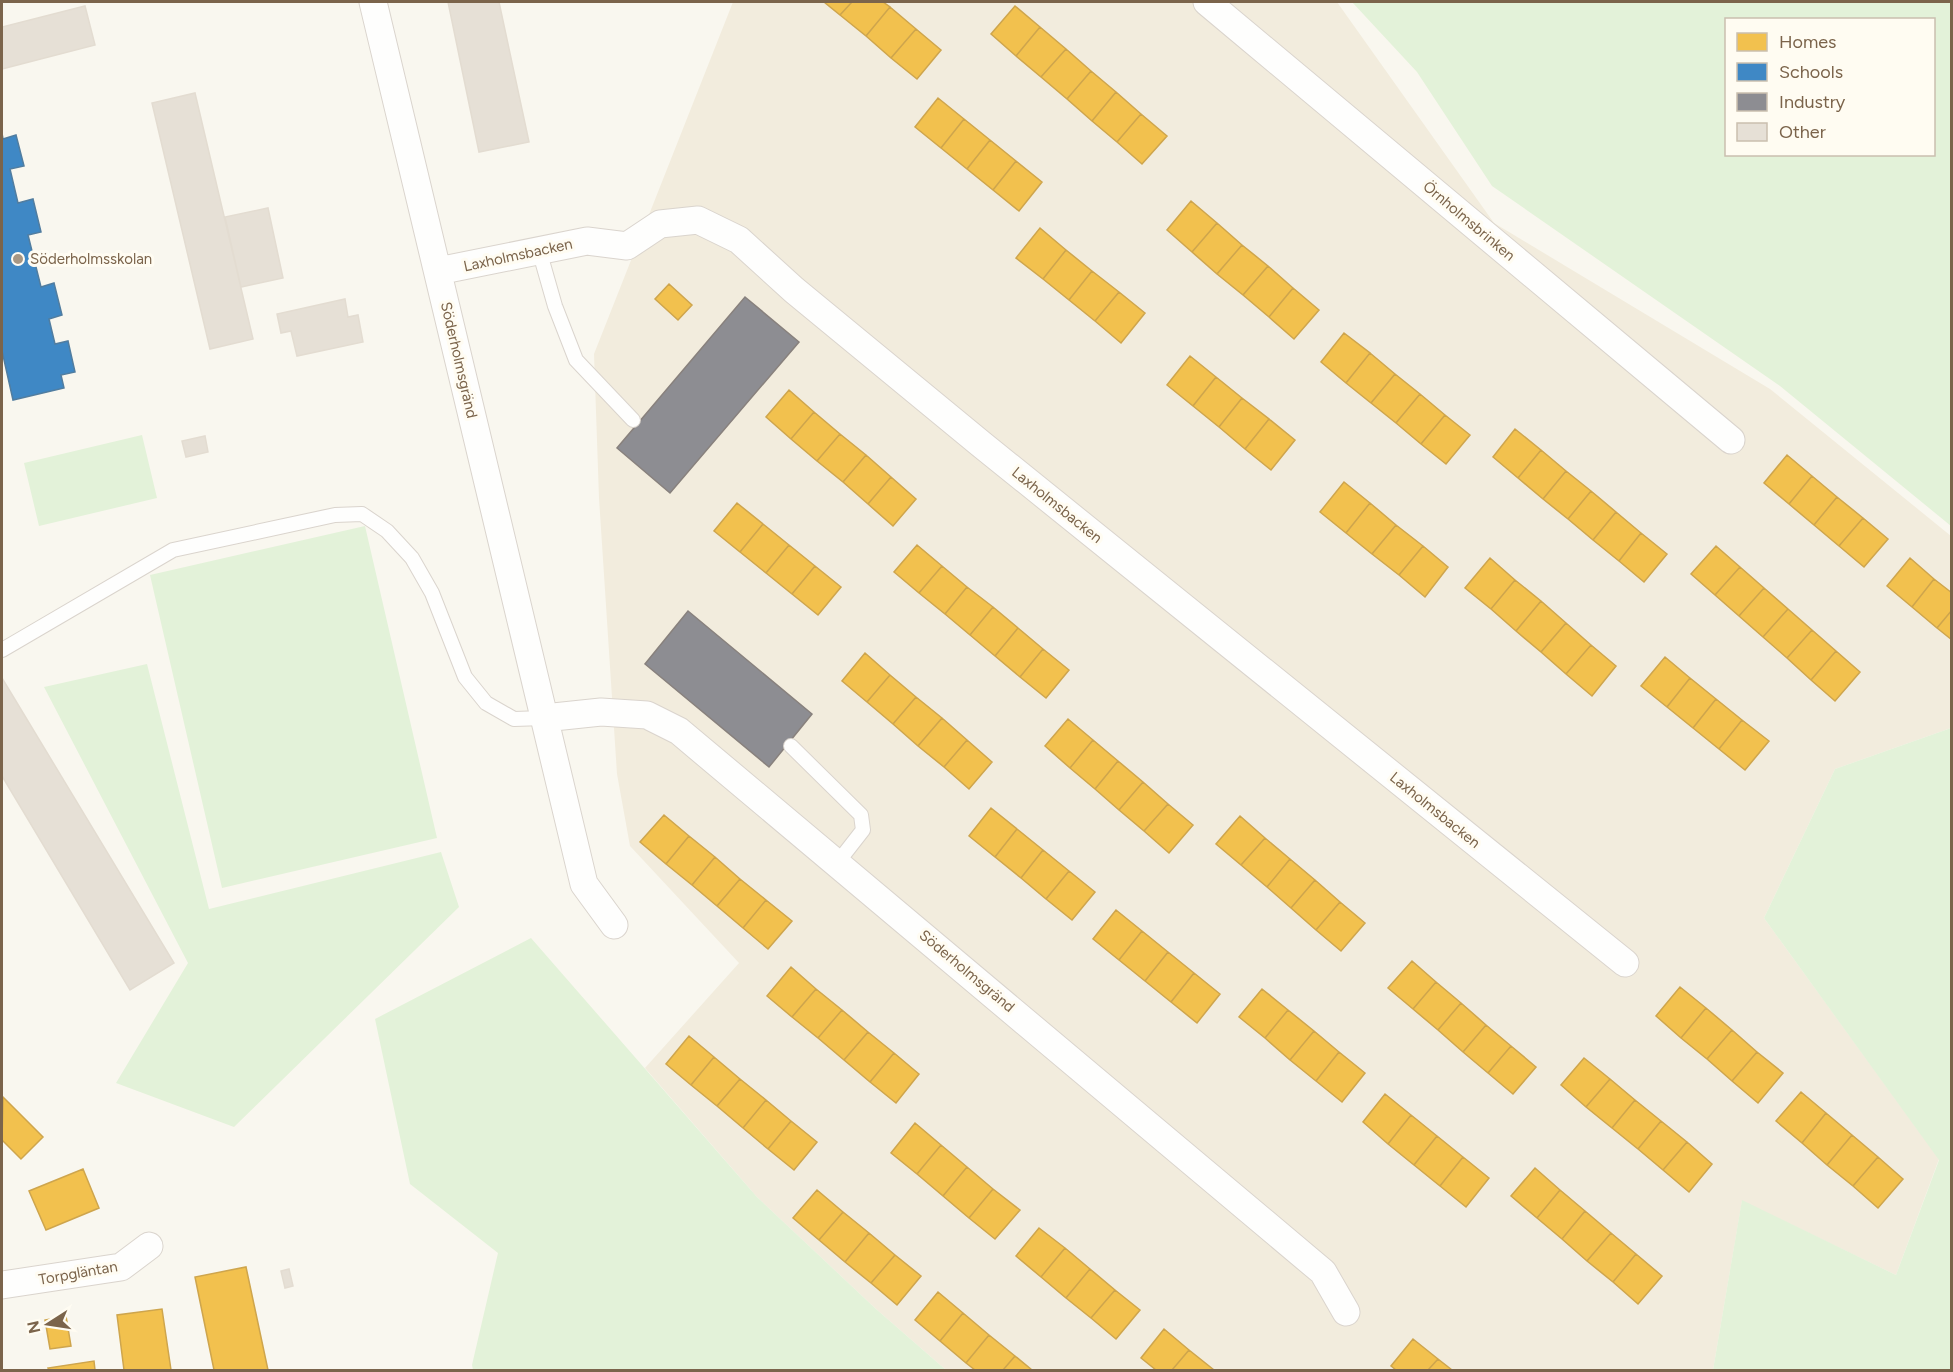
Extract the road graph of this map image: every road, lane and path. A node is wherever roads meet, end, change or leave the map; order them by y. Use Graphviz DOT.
graph roads {
  1 [pos="372,2"];
  2 [pos="1207,2"];
  3 [pos="539,250"];
  4 [pos="438,272"];
  5 [pos="633,420"];
  6 [pos="1731,440"];
  7 [pos="2,650"];
  8 [pos="544,718"];
  9 [pos="791,746"];
  10 [pos="838,862"];
  11 [pos="614,925"];
  12 [pos="1625,963"];
  13 [pos="149,1246"];
  14 [pos="2,1285"];
  15 [pos="1346,1312"];
  1 -- 4 [label="street, Söderholmsgränd"];
  2 -- 6 [label="street, Örnholmsbrinken"];
  3 -- 4 [label="street, Laxholmsbacken"];
  3 -- 5 [label="lane"];
  3 -- 12 [label="street, Laxholmsbacken"];
  4 -- 8 [label="street, Söderholmsgränd"];
  7 -- 8 [label="lane"];
  8 -- 10 [label="street, Söderholmsgränd"];
  8 -- 11 [label="street, Söderholmsgränd"];
  9 -- 10 [label="lane"];
  10 -- 15 [label="street, Söderholmsgränd"];
  13 -- 14 [label="street, Torpgläntan"];
}
